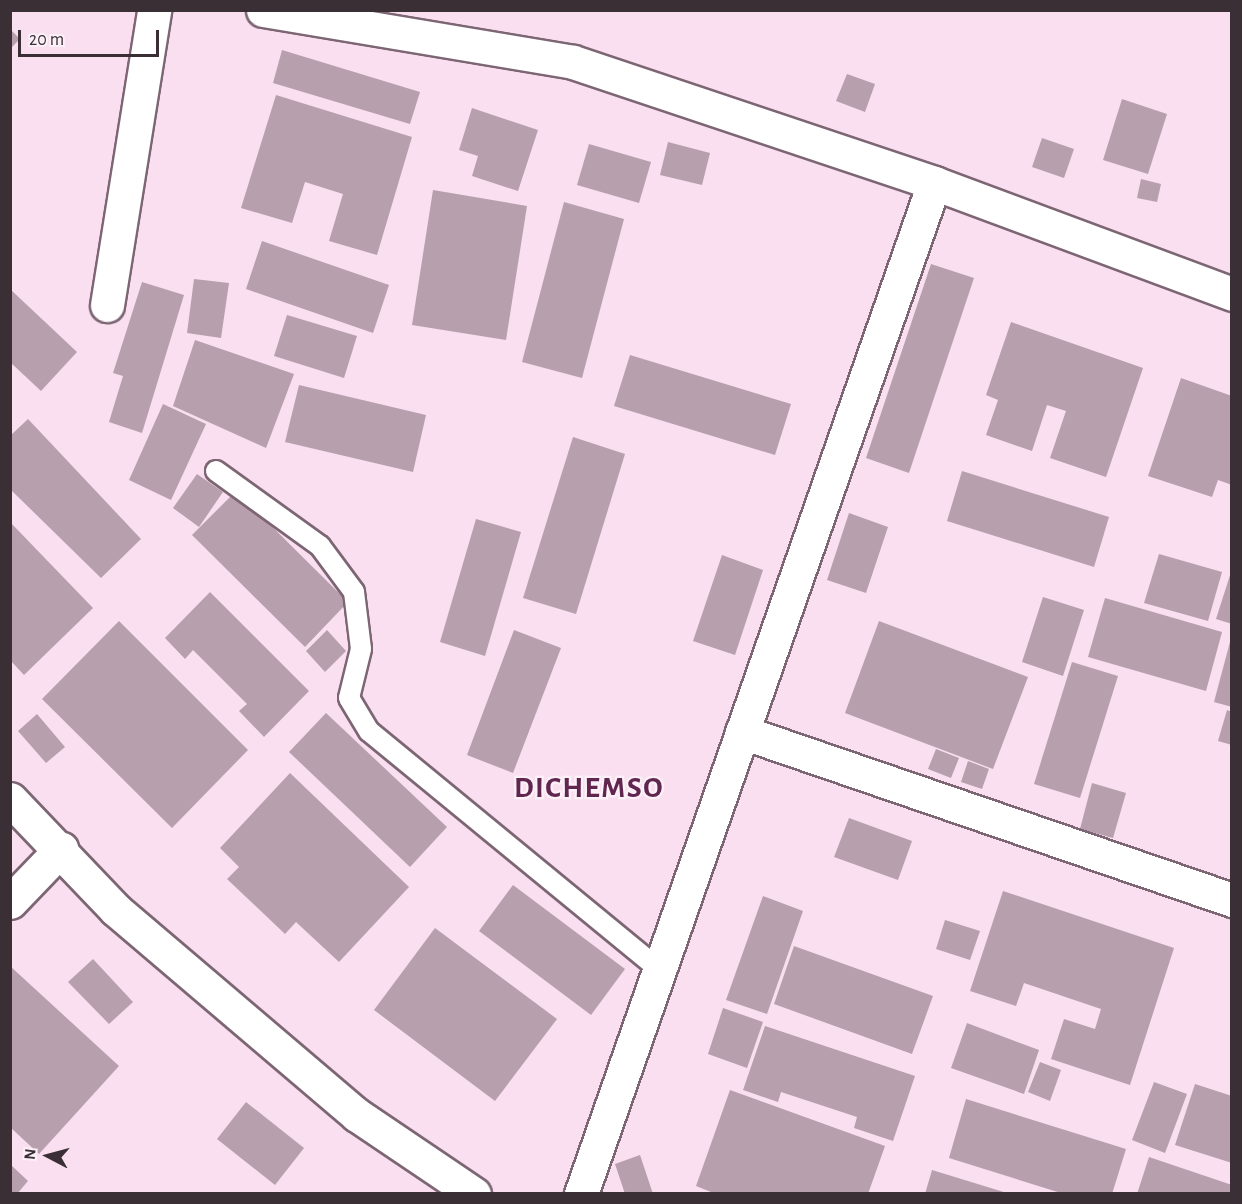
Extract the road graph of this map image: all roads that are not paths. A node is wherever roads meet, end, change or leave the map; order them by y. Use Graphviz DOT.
graph roads {
  1 [pos="154,10"];
  2 [pos="263,10"];
  3 [pos="934,183"];
  4 [pos="1232,294"];
  5 [pos="107,305"];
  6 [pos="216,471"];
  7 [pos="742,732"];
  8 [pos="10,799"];
  9 [pos="61,849"];
  10 [pos="1232,900"];
  11 [pos="10,902"];
  12 [pos="659,969"];
  13 [pos="464,1190"];
  14 [pos="581,1194"];
  1 -- 5 [label="street"];
  2 -- 3 [label="street"];
  3 -- 4 [label="street"];
  3 -- 7 [label="street"];
  6 -- 12 [label="lane"];
  7 -- 10 [label="street"];
  7 -- 12 [label="street"];
  8 -- 9 [label="street"];
  9 -- 11 [label="street"];
  9 -- 13 [label="street"];
  12 -- 14 [label="street"];
}
